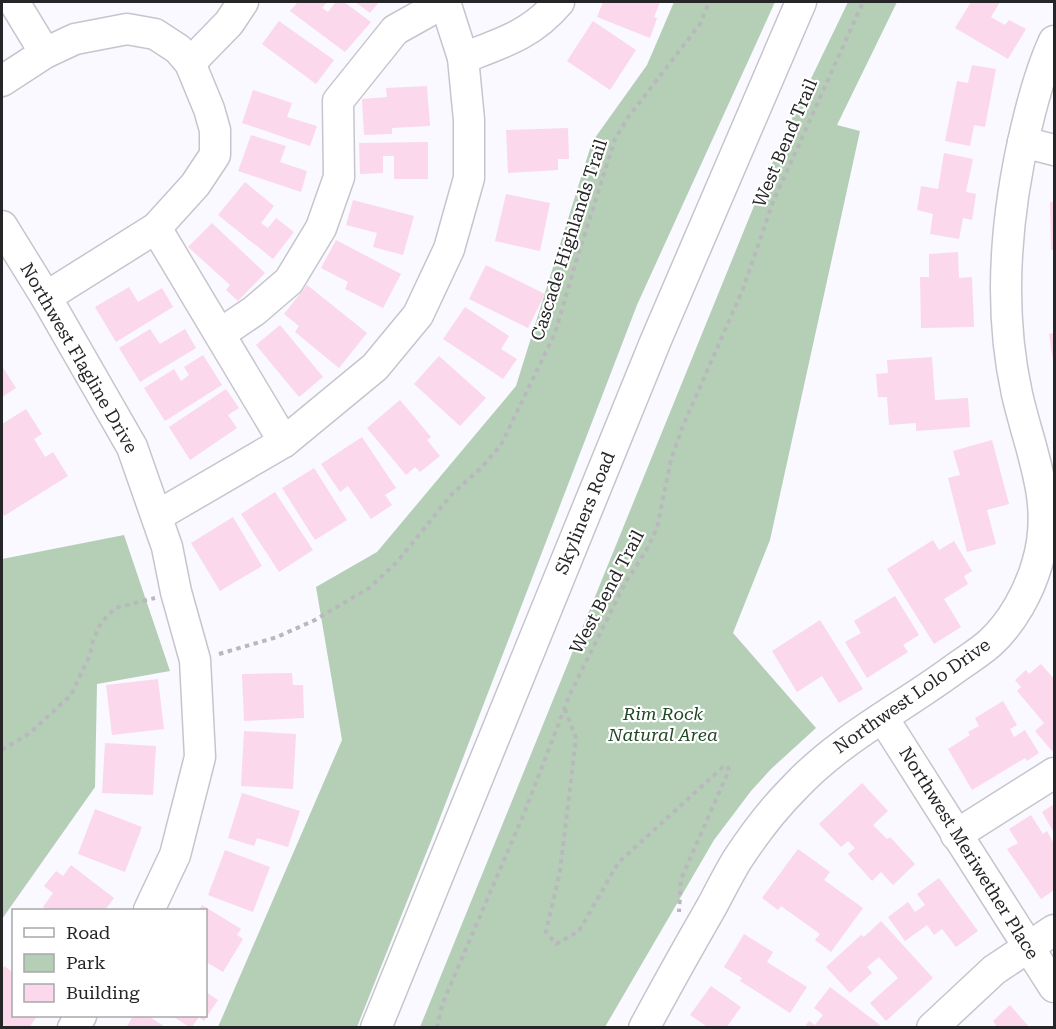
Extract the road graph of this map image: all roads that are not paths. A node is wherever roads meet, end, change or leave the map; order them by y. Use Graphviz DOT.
graph roads {
  1 [pos="14,2"];
  2 [pos="243,2"];
  3 [pos="445,2"];
  4 [pos="559,2"];
  5 [pos="801,2"];
  6 [pos="1054,41"];
  7 [pos="45,53"];
  8 [pos="463,58"];
  9 [pos="190,63"];
  10 [pos="2,81"];
  11 [pos="1023,142"];
  12 [pos="1054,150"];
  13 [pos="2,226"];
  14 [pos="156,228"];
  15 [pos="46,297"];
  16 [pos="220,334"];
  17 [pos="284,442"];
  18 [pos="157,516"];
  19 [pos="883,718"];
  20 [pos="1054,773"];
  21 [pos="956,835"];
  22 [pos="149,909"];
  23 [pos="1054,930"];
  24 [pos="1029,946"];
  25 [pos="1054,987"];
  26 [pos="376,1028"];
  27 [pos="644,1028"];
  28 [pos="932,1028"];
  1 -- 7 [label="street"];
  2 -- 9 [label="street"];
  3 -- 8 [label="street"];
  3 -- 16 [label="street"];
  4 -- 8 [label="street"];
  5 -- 26 [label="street, Skyliners Road"];
  6 -- 11 [label="street, Northwest Lolo Drive"];
  7 -- 9 [label="street"];
  7 -- 10 [label="street"];
  8 -- 17 [label="street"];
  9 -- 14 [label="street"];
  11 -- 12 [label="street"];
  11 -- 19 [label="street, Northwest Lolo Drive"];
  13 -- 15 [label="street, Northwest Flagline Drive"];
  14 -- 15 [label="street"];
  14 -- 16 [label="street"];
  15 -- 18 [label="street, Northwest Flagline Drive"];
  16 -- 17 [label="street"];
  17 -- 18 [label="street"];
  18 -- 22 [label="street, Northwest Flagline Drive"];
  19 -- 21 [label="street, Northwest Meriwether Place"];
  19 -- 27 [label="street, Northwest Lolo Drive"];
  20 -- 21 [label="street"];
  21 -- 24 [label="street, Northwest Meriwether Place"];
  23 -- 24 [label="street"];
  24 -- 25 [label="street, Northwest Meriwether Place"];
  24 -- 28 [label="street"];
}
